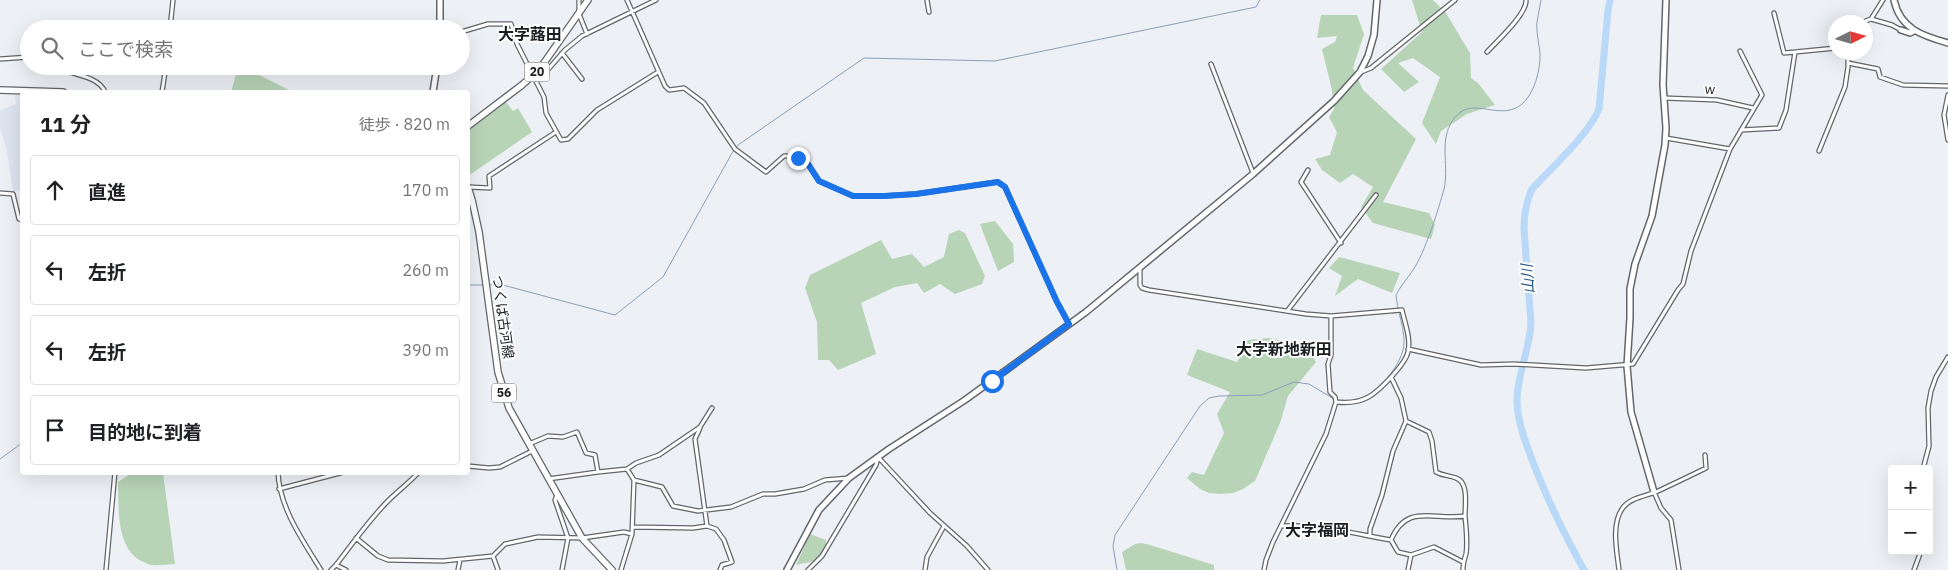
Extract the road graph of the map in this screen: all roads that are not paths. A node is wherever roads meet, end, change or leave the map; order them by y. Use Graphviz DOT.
graph roads {
  1 [pos="173,0"];
  2 [pos="440,0"];
  3 [pos="580,0"];
  4 [pos="588,0"];
  5 [pos="627,0"];
  6 [pos="656,0"];
  7 [pos="927,0"];
  8 [pos="1377,0"];
  9 [pos="1455,0"];
  10 [pos="1526,0"];
  11 [pos="1666,0"];
  12 [pos="1883,0"];
  13 [pos="1894,0"];
  14 [pos="633,12"];
  15 [pos="929,12"];
  16 [pos="1774,13"];
  17 [pos="579,14"];
  18 [pos="1873,16"];
  19 [pos="171,20"];
  20 [pos="440,20"];
  21 [pos="1873,20"];
  22 [pos="470,29"];
  23 [pos="1901,30"];
  24 [pos="1914,31"];
  25 [pos="587,34"];
  26 [pos="1948,43"];
  27 [pos="1828,49"];
  28 [pos="1740,51"];
  29 [pos="1487,52"];
  30 [pos="1795,52"];
  31 [pos="562,53"];
  32 [pos="20,58"];
  33 [pos="0,59"];
  34 [pos="1848,63"];
  35 [pos="1211,64"];
  36 [pos="658,72"];
  37 [pos="1360,72"];
  38 [pos="78,75"];
  39 [pos="165,75"];
  40 [pos="436,75"];
  41 [pos="533,78"];
  42 [pos="582,79"];
  43 [pos="1948,86"];
  44 [pos="0,90"];
  45 [pos="103,90"];
  46 [pos="162,90"];
  47 [pos="433,90"];
  48 [pos="20,91"];
  49 [pos="1948,95"];
  50 [pos="1664,98"];
  51 [pos="1753,108"];
  52 [pos="470,125"];
  53 [pos="1741,130"];
  54 [pos="556,132"];
  55 [pos="1666,138"];
  56 [pos="1948,140"];
  57 [pos="1730,150"];
  58 [pos="1819,151"];
  59 [pos="1308,170"];
  60 [pos="1254,174"];
  61 [pos="470,187"];
  62 [pos="0,193"];
  63 [pos="470,194"];
  64 [pos="1376,195"];
  65 [pos="20,219"];
  66 [pos="1340,243"];
  67 [pos="1140,269"];
  68 [pos="1288,310"];
  69 [pos="1331,316"];
  70 [pos="1069,324"];
  71 [pos="1408,350"];
  72 [pos="1948,358"];
  73 [pos="1627,366"];
  74 [pos="1391,377"];
  75 [pos="1336,402"];
  76 [pos="712,408"];
  77 [pos="1406,421"];
  78 [pos="700,428"];
  79 [pos="529,444"];
  80 [pos="532,451"];
  81 [pos="1705,455"];
  82 [pos="878,457"];
  83 [pos="1924,465"];
  84 [pos="470,466"];
  85 [pos="627,469"];
  86 [pos="598,472"];
  87 [pos="115,475"];
  88 [pos="278,475"];
  89 [pos="333,475"];
  90 [pos="416,475"];
  91 [pos="849,478"];
  92 [pos="548,479"];
  93 [pos="634,480"];
  94 [pos="279,489"];
  95 [pos="1654,492"];
  96 [pos="557,495"];
  97 [pos="705,511"];
  98 [pos="1465,516"];
  99 [pos="707,526"];
  100 [pos="944,526"];
  101 [pos="1282,526"];
  102 [pos="633,527"];
  103 [pos="632,534"];
  104 [pos="1370,536"];
  105 [pos="356,538"];
  106 [pos="568,538"];
  107 [pos="582,538"];
  108 [pos="1391,540"];
  109 [pos="1411,555"];
  110 [pos="1920,555"];
  111 [pos="493,556"];
  112 [pos="460,560"];
  113 [pos="1462,562"];
  114 [pos="336,565"];
  115 [pos="106,570"];
  116 [pos="320,570"];
  117 [pos="331,570"];
  118 [pos="346,570"];
  119 [pos="458,570"];
  120 [pos="498,570"];
  121 [pos="562,570"];
  122 [pos="612,570"];
  123 [pos="621,570"];
  124 [pos="720,570"];
  125 [pos="786,570"];
  126 [pos="808,570"];
  127 [pos="924,570"];
  128 [pos="988,570"];
  129 [pos="1264,570"];
  130 [pos="1408,570"];
  131 [pos="1463,570"];
  132 [pos="1619,570"];
  133 [pos="1679,570"];
  134 [pos="1914,570"];
  1 -- 19 [label="street"];
  2 -- 20 [label="street"];
  3 -- 17 [label="street"];
  4 -- 17 [label="main road, 20"];
  5 -- 14 [label="street"];
  6 -- 14 [label="street"];
  7 -- 15 [label="street"];
  8 -- 37 [label="street"];
  9 -- 37 [label="street"];
  10 -- 29 [label="street"];
  11 -- 50 [label="street"];
  12 -- 18 [label="street"];
  13 -- 24 [label="street"];
  14 -- 25 [label="street"];
  14 -- 36 [label="street"];
  16 -- 30 [label="street"];
  17 -- 25 [label="street"];
  17 -- 41 [label="main road, 20"];
  21 -- 23 [label="street"];
  22 -- 41 [label="street"];
  23 -- 24 [label="street"];
  24 -- 26 [label="street"];
  25 -- 31 [label="street"];
  27 -- 30 [label="street"];
  28 -- 51 [label="street"];
  30 -- 53 [label="street"];
  31 -- 41 [label="street"];
  31 -- 42 [label="street"];
  32 -- 33 [label="street"];
  34 -- 43 [label="street"];
  34 -- 58 [label="street"];
  35 -- 60 [label="street"];
  36 -- 54 [label="street"];
  36 -- 70 [label="street"];
  37 -- 60 [label="street"];
  38 -- 45 [label="street"];
  39 -- 46 [label="street"];
  40 -- 47 [label="street"];
  41 -- 52 [label="main road, 20"];
  41 -- 54 [label="street"];
  44 -- 48 [label="main road"];
  49 -- 56 [label="street"];
  50 -- 51 [label="street, w"];
  50 -- 55 [label="street"];
  51 -- 53 [label="street"];
  53 -- 57 [label="street"];
  54 -- 61 [label="street"];
  55 -- 57 [label="street"];
  55 -- 73 [label="street"];
  57 -- 73 [label="street"];
  59 -- 66 [label="street"];
  60 -- 67 [label="street"];
  62 -- 65 [label="street"];
  63 -- 79 [label="main road, つくば古河線 / 56"];
  64 -- 66 [label="street"];
  66 -- 68 [label="street"];
  67 -- 68 [label="street"];
  67 -- 70 [label="street"];
  68 -- 69 [label="street"];
  69 -- 71 [label="street"];
  69 -- 75 [label="street"];
  70 -- 82 [label="street"];
  71 -- 73 [label="street"];
  71 -- 74 [label="street"];
  72 -- 83 [label="street"];
  73 -- 95 [label="street"];
  74 -- 75 [label="street"];
  74 -- 77 [label="street"];
  75 -- 101 [label="street"];
  76 -- 78 [label="street"];
  77 -- 98 [label="street"];
  77 -- 104 [label="street"];
  78 -- 85 [label="street"];
  78 -- 97 [label="street"];
  79 -- 80 [label="main road, つくば古河線 / 56"];
  79 -- 86 [label="street"];
  80 -- 84 [label="street"];
  80 -- 92 [label="main road, つくば古河線 / 56"];
  81 -- 95 [label="street"];
  82 -- 91 [label="street"];
  82 -- 100 [label="street"];
  82 -- 126 [label="street"];
  85 -- 86 [label="street"];
  85 -- 93 [label="street"];
  86 -- 92 [label="street"];
  87 -- 115 [label="street"];
  88 -- 94 [label="street"];
  89 -- 94 [label="street"];
  90 -- 105 [label="street"];
  91 -- 97 [label="street"];
  91 -- 125 [label="street"];
  92 -- 96 [label="main road, つくば古河線 / 56"];
  93 -- 97 [label="street"];
  93 -- 102 [label="street"];
  94 -- 116 [label="street"];
  95 -- 132 [label="street"];
  95 -- 133 [label="street"];
  96 -- 106 [label="street"];
  96 -- 107 [label="main road, つくば古河線 / 56"];
  97 -- 99 [label="street"];
  98 -- 108 [label="street"];
  98 -- 113 [label="street"];
  99 -- 102 [label="street"];
  99 -- 124 [label="street"];
  100 -- 127 [label="street"];
  100 -- 128 [label="street"];
  101 -- 104 [label="street"];
  101 -- 129 [label="street"];
  102 -- 103 [label="street"];
  103 -- 107 [label="street"];
  103 -- 123 [label="street"];
  104 -- 108 [label="street"];
  105 -- 112 [label="street"];
  105 -- 114 [label="street"];
  106 -- 107 [label="street"];
  106 -- 111 [label="street"];
  106 -- 121 [label="street"];
  107 -- 122 [label="main road, つくば古河線 / 56"];
  108 -- 109 [label="street"];
  109 -- 113 [label="street"];
  109 -- 130 [label="street"];
  110 -- 134 [label="street"];
  111 -- 112 [label="street"];
  111 -- 120 [label="street"];
  112 -- 119 [label="street"];
  113 -- 131 [label="street"];
  114 -- 117 [label="street"];
  114 -- 118 [label="street"];
}
